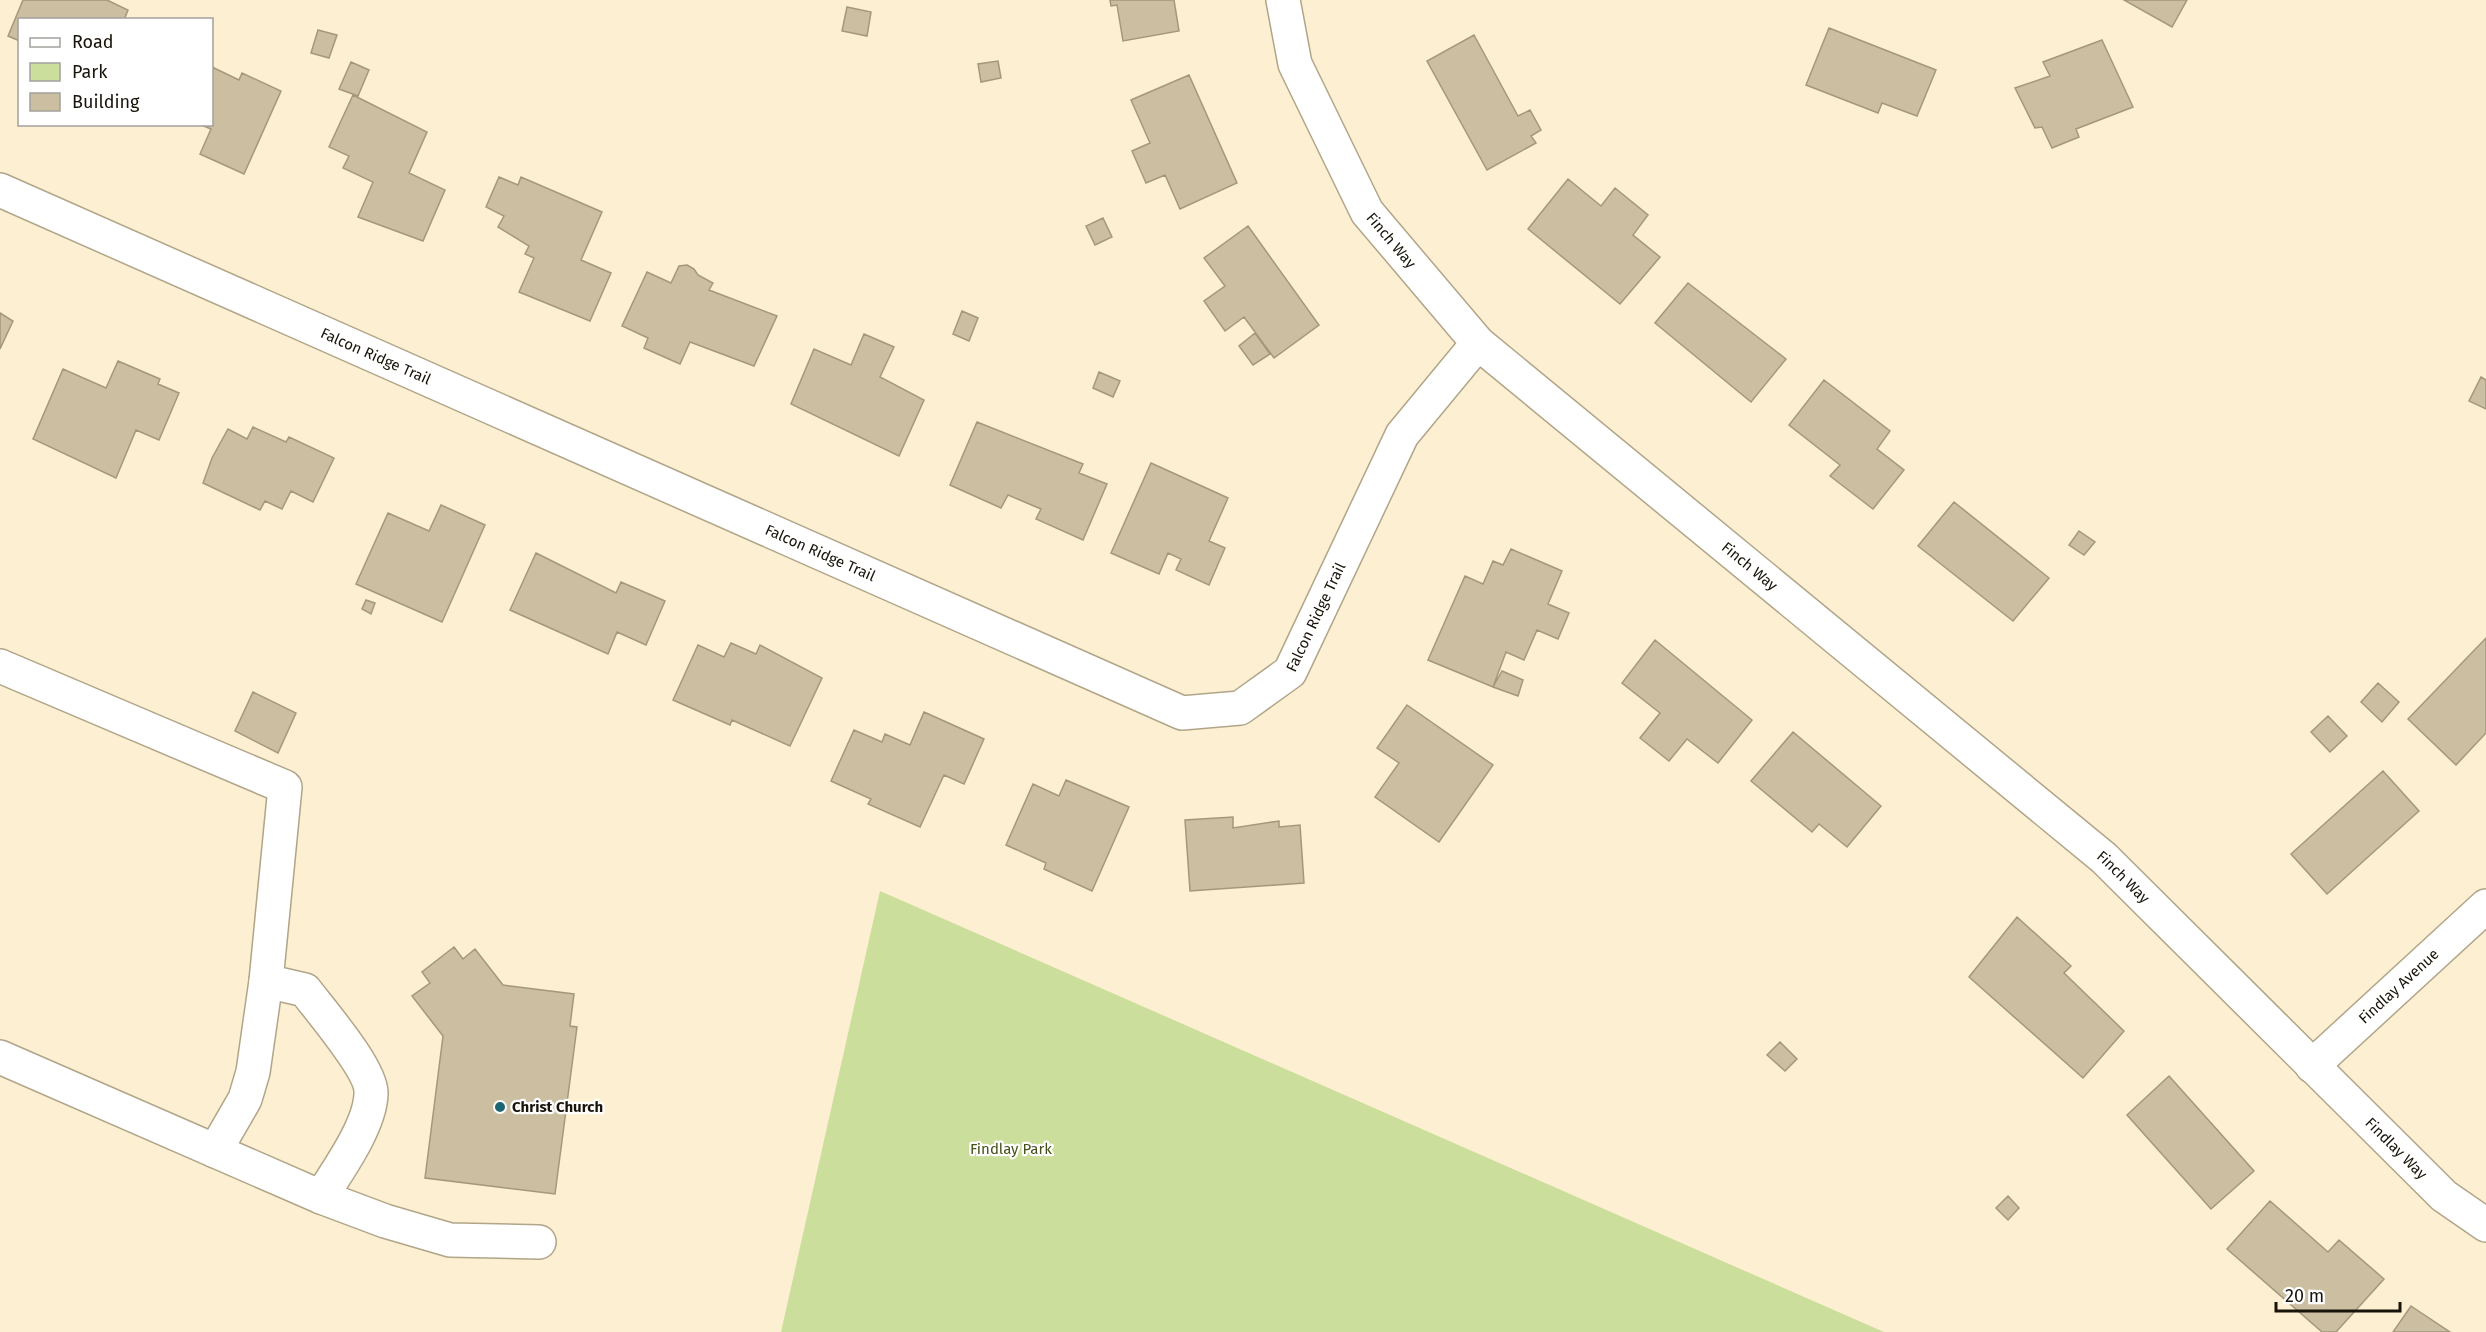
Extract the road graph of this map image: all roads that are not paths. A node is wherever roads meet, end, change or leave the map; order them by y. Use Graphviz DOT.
graph roads {
  1 [pos="1283,0"];
  2 [pos="0,190"];
  3 [pos="1478,343"];
  4 [pos="0,666"];
  5 [pos="2486,906"];
  6 [pos="266,981"];
  7 [pos="0,1057"];
  8 [pos="2312,1066"];
  9 [pos="215,1151"];
  10 [pos="321,1197"];
  11 [pos="2486,1225"];
  12 [pos="539,1242"];
  1 -- 3 [label="street, Finch Way"];
  2 -- 3 [label="street, Falcon Ridge Trail"];
  3 -- 8 [label="street, Finch Way"];
  4 -- 6 [label="street"];
  5 -- 8 [label="street, Findlay Avenue"];
  6 -- 9 [label="street"];
  6 -- 10 [label="street"];
  7 -- 9 [label="street"];
  8 -- 11 [label="street, Findlay Way"];
  9 -- 10 [label="street"];
  10 -- 12 [label="street"];
}
